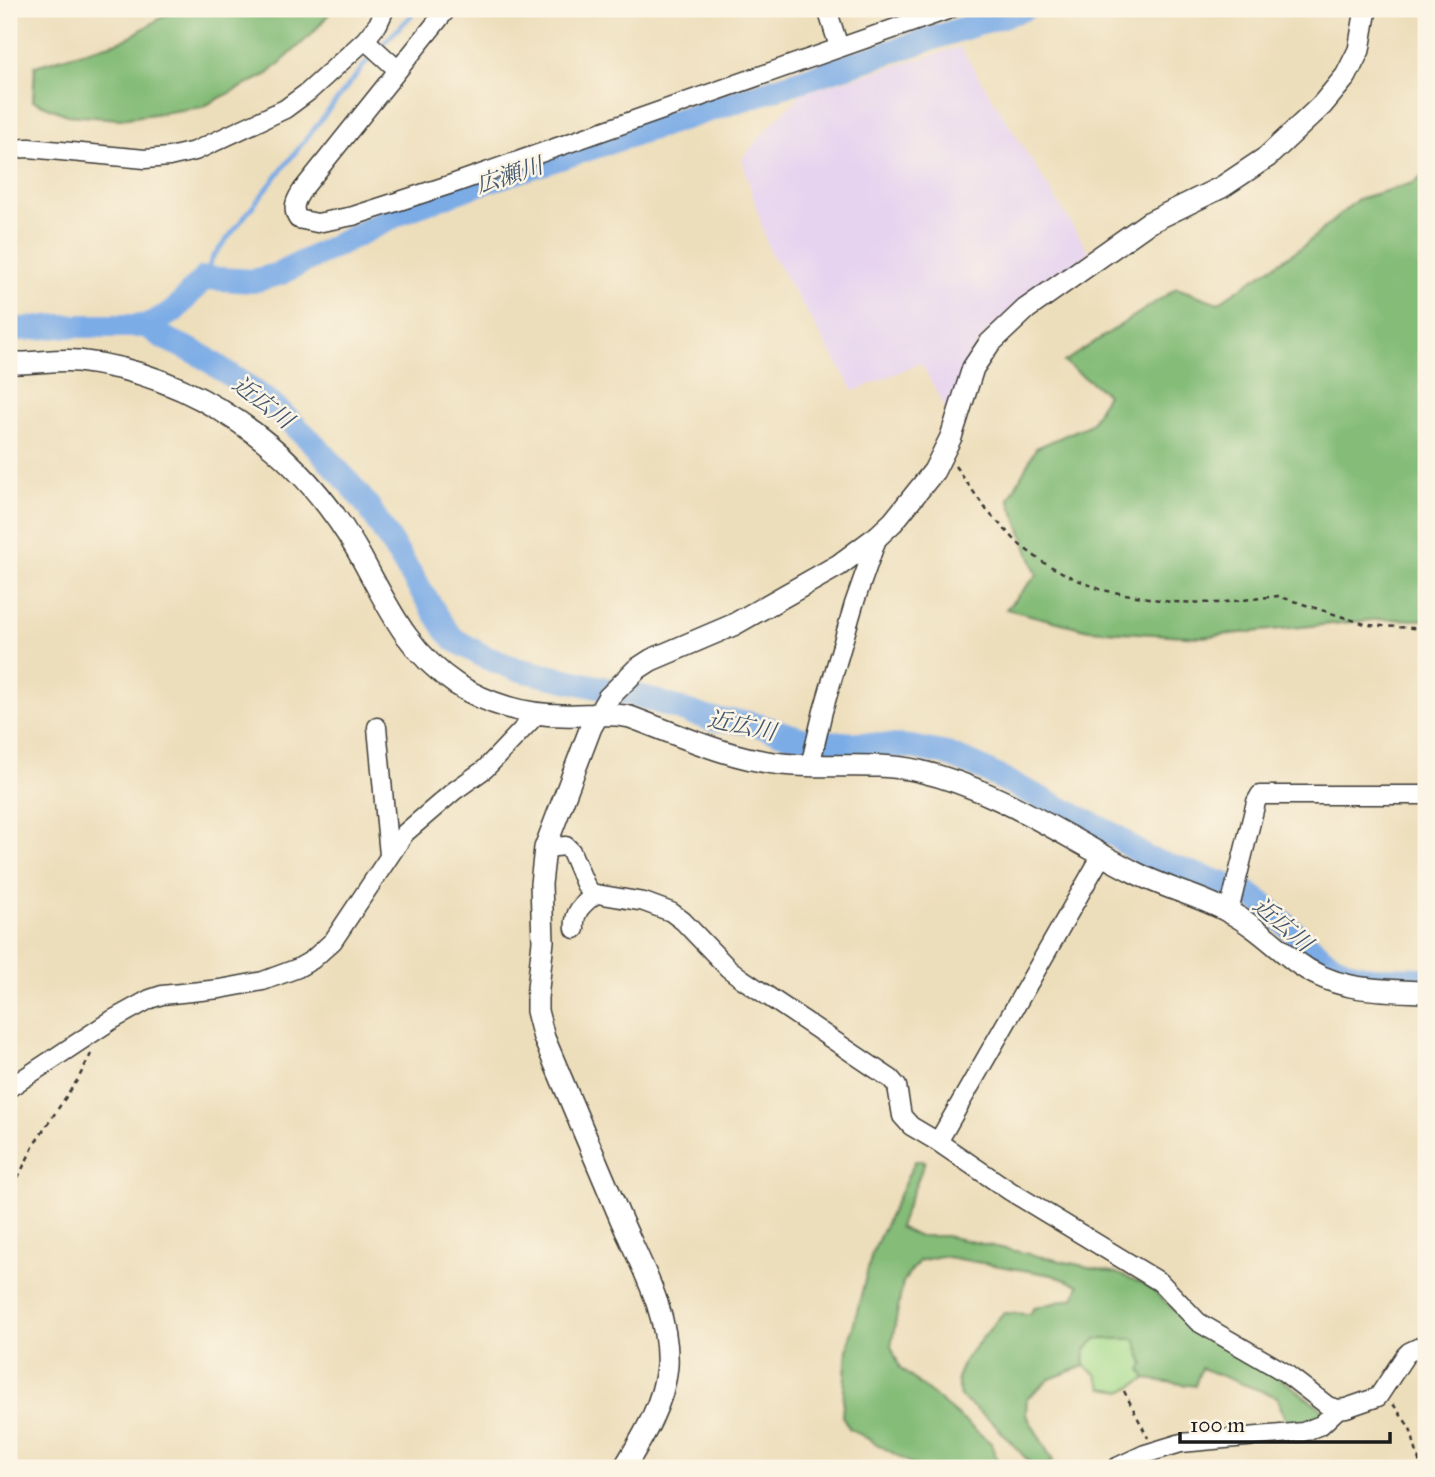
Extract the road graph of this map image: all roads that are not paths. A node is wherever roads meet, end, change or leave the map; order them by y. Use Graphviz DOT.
graph roads {
  1 [pos="385,9"];
  2 [pos="447,9"];
  3 [pos="827,9"];
  4 [pos="950,9"];
  5 [pos="1366,9"];
  6 [pos="365,40"];
  7 [pos="839,47"];
  8 [pos="397,69"];
  9 [pos="9,149"];
  10 [pos="9,363"];
  11 [pos="878,536"];
  12 [pos="537,714"];
  13 [pos="597,714"];
  14 [pos="377,727"];
  15 [pos="811,759"];
  16 [pos="1426,794"];
  17 [pos="545,848"];
  18 [pos="389,855"];
  19 [pos="1102,855"];
  20 [pos="594,895"];
  21 [pos="1230,906"];
  22 [pos="575,929"];
  23 [pos="1426,992"];
  24 [pos="9,1088"];
  25 [pos="938,1142"];
  26 [pos="1426,1344"];
  27 [pos="1338,1409"];
  28 [pos="624,1468"];
  29 [pos="1115,1468"];
  1 -- 6 [label="street"];
  2 -- 8 [label="street"];
  3 -- 7 [label="street"];
  4 -- 7 [label="street"];
  5 -- 11 [label="street"];
  6 -- 8 [label="street"];
  6 -- 9 [label="street"];
  7 -- 8 [label="street"];
  10 -- 12 [label="street"];
  11 -- 13 [label="street"];
  11 -- 15 [label="street"];
  12 -- 13 [label="street"];
  12 -- 18 [label="street"];
  13 -- 15 [label="street"];
  13 -- 17 [label="street"];
  14 -- 18 [label="street"];
  15 -- 19 [label="street"];
  16 -- 21 [label="street"];
  17 -- 20 [label="street"];
  17 -- 28 [label="street"];
  18 -- 24 [label="street"];
  19 -- 21 [label="street"];
  19 -- 25 [label="street"];
  20 -- 22 [label="street"];
  20 -- 25 [label="street"];
  21 -- 23 [label="street"];
  25 -- 27 [label="street"];
  26 -- 27 [label="street"];
  27 -- 29 [label="street"];
}
